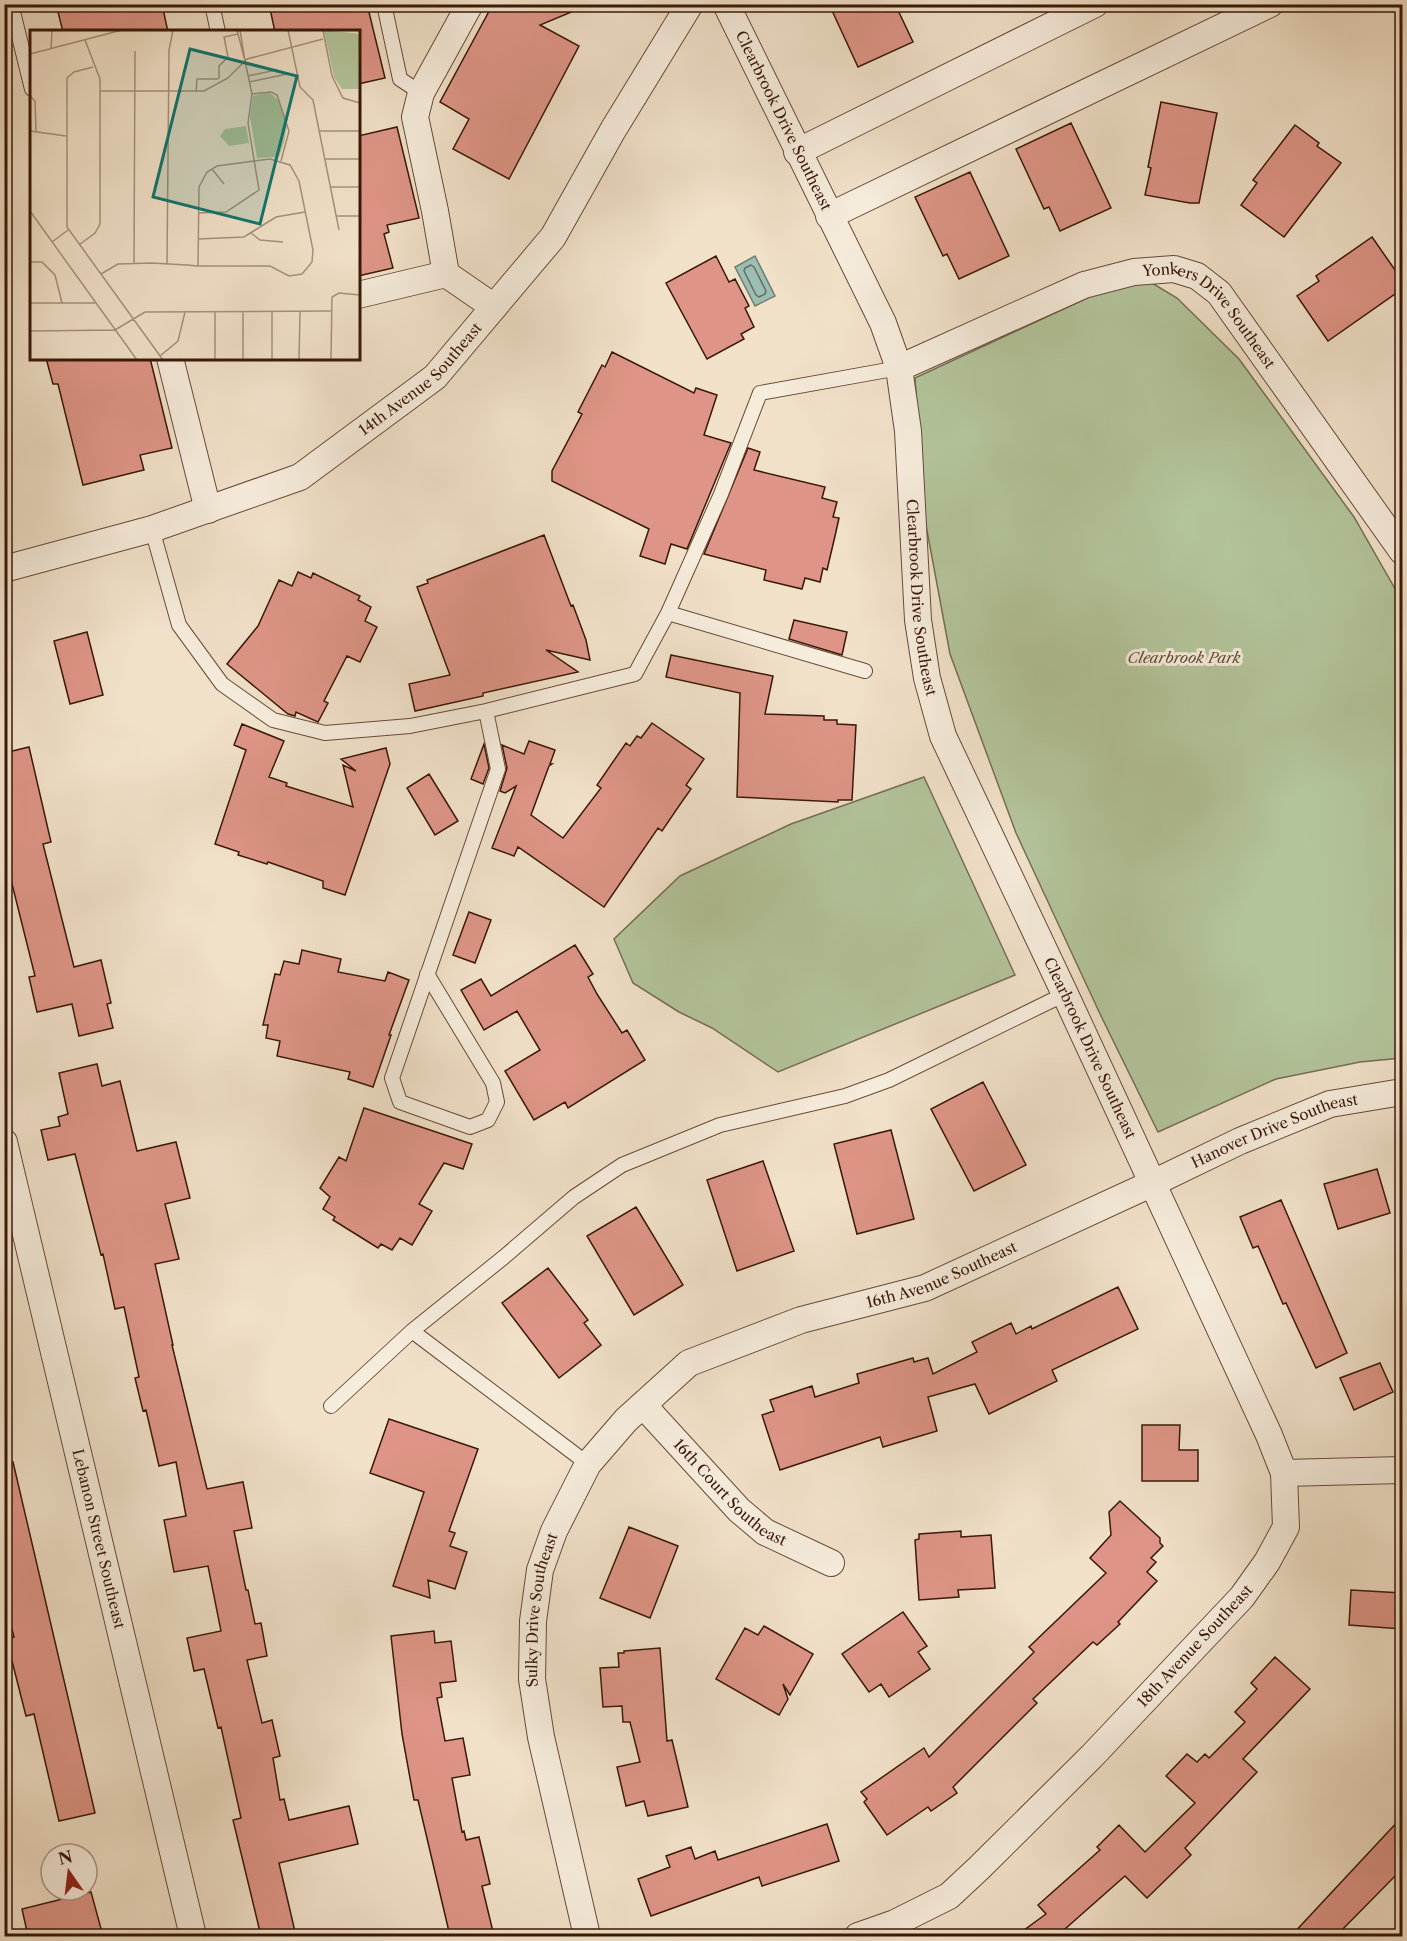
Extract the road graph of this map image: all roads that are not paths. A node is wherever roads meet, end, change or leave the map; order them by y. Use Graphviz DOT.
graph roads {
  1 [pos="11,4"];
  2 [pos="212,4"];
  3 [pos="384,4"];
  4 [pos="470,4"];
  5 [pos="690,4"];
  6 [pos="726,4"];
  7 [pos="1095,4"];
  8 [pos="1270,4"];
  9 [pos="218,30"];
  10 [pos="30,81"];
  11 [pos="421,93"];
  12 [pos="797,152"];
  13 [pos="829,216"];
  14 [pos="446,274"];
  15 [pos="360,295"];
  16 [pos="494,307"];
  17 [pos="170,360"];
  18 [pos="899,368"];
  19 [pos="208,510"];
  20 [pos="152,529"];
  21 [pos="1402,551"];
  22 [pos="4,569"];
  23 [pos="668,613"];
  24 [pos="865,671"];
  25 [pos="486,711"];
  26 [pos="427,974"];
  27 [pos="1065,994"];
  28 [pos="1402,1092"];
  29 [pos="4,1142"];
  30 [pos="1153,1183"];
  31 [pos="412,1331"];
  32 [pos="722,1350"];
  33 [pos="642,1405"];
  34 [pos="331,1406"];
  35 [pos="588,1464"];
  36 [pos="1402,1470"];
  37 [pos="1284,1473"];
  38 [pos="831,1563"];
  39 [pos="193,1936"];
  40 [pos="587,1936"];
  41 [pos="858,1936"];
  1 -- 10 [label="lane"];
  2 -- 9 [label="lane"];
  3 -- 11 [label="lane"];
  4 -- 11 [label="street"];
  5 -- 16 [label="street, 14th Avenue Southeast"];
  6 -- 12 [label="street, Clearbrook Drive Southeast"];
  7 -- 12 [label="street"];
  8 -- 13 [label="street"];
  11 -- 14 [label="street"];
  12 -- 13 [label="street, Clearbrook Drive Southeast"];
  13 -- 18 [label="street, Clearbrook Drive Southeast"];
  14 -- 15 [label="street"];
  14 -- 16 [label="street"];
  16 -- 19 [label="street, 14th Avenue Southeast"];
  17 -- 19 [label="street"];
  18 -- 21 [label="street, Yonkers Drive Southeast"];
  18 -- 23 [label="lane"];
  18 -- 27 [label="street, Clearbrook Drive Southeast"];
  19 -- 20 [label="street, 14th Avenue Southeast"];
  20 -- 22 [label="street, 14th Avenue Southeast"];
  20 -- 25 [label="lane"];
  23 -- 24 [label="lane"];
  23 -- 25 [label="lane"];
  25 -- 26 [label="lane"];
  26 -- 26 [label="lane"];
  27 -- 30 [label="street, Clearbrook Drive Southeast"];
  27 -- 31 [label="lane"];
  28 -- 30 [label="street, Hanover Drive Southeast"];
  29 -- 39 [label="street, Lebanon Street Southeast"];
  30 -- 32 [label="street, 16th Avenue Southeast"];
  30 -- 37 [label="street, 18th Avenue Southeast"];
  31 -- 34 [label="lane"];
  31 -- 35 [label="lane"];
  32 -- 33 [label="street, Sulky Drive Southeast"];
  33 -- 35 [label="street, Sulky Drive Southeast"];
  33 -- 38 [label="street, 16th Court Southeast"];
  35 -- 40 [label="street, Sulky Drive Southeast"];
  36 -- 37 [label="street"];
  37 -- 41 [label="street, 18th Avenue Southeast"];
}
